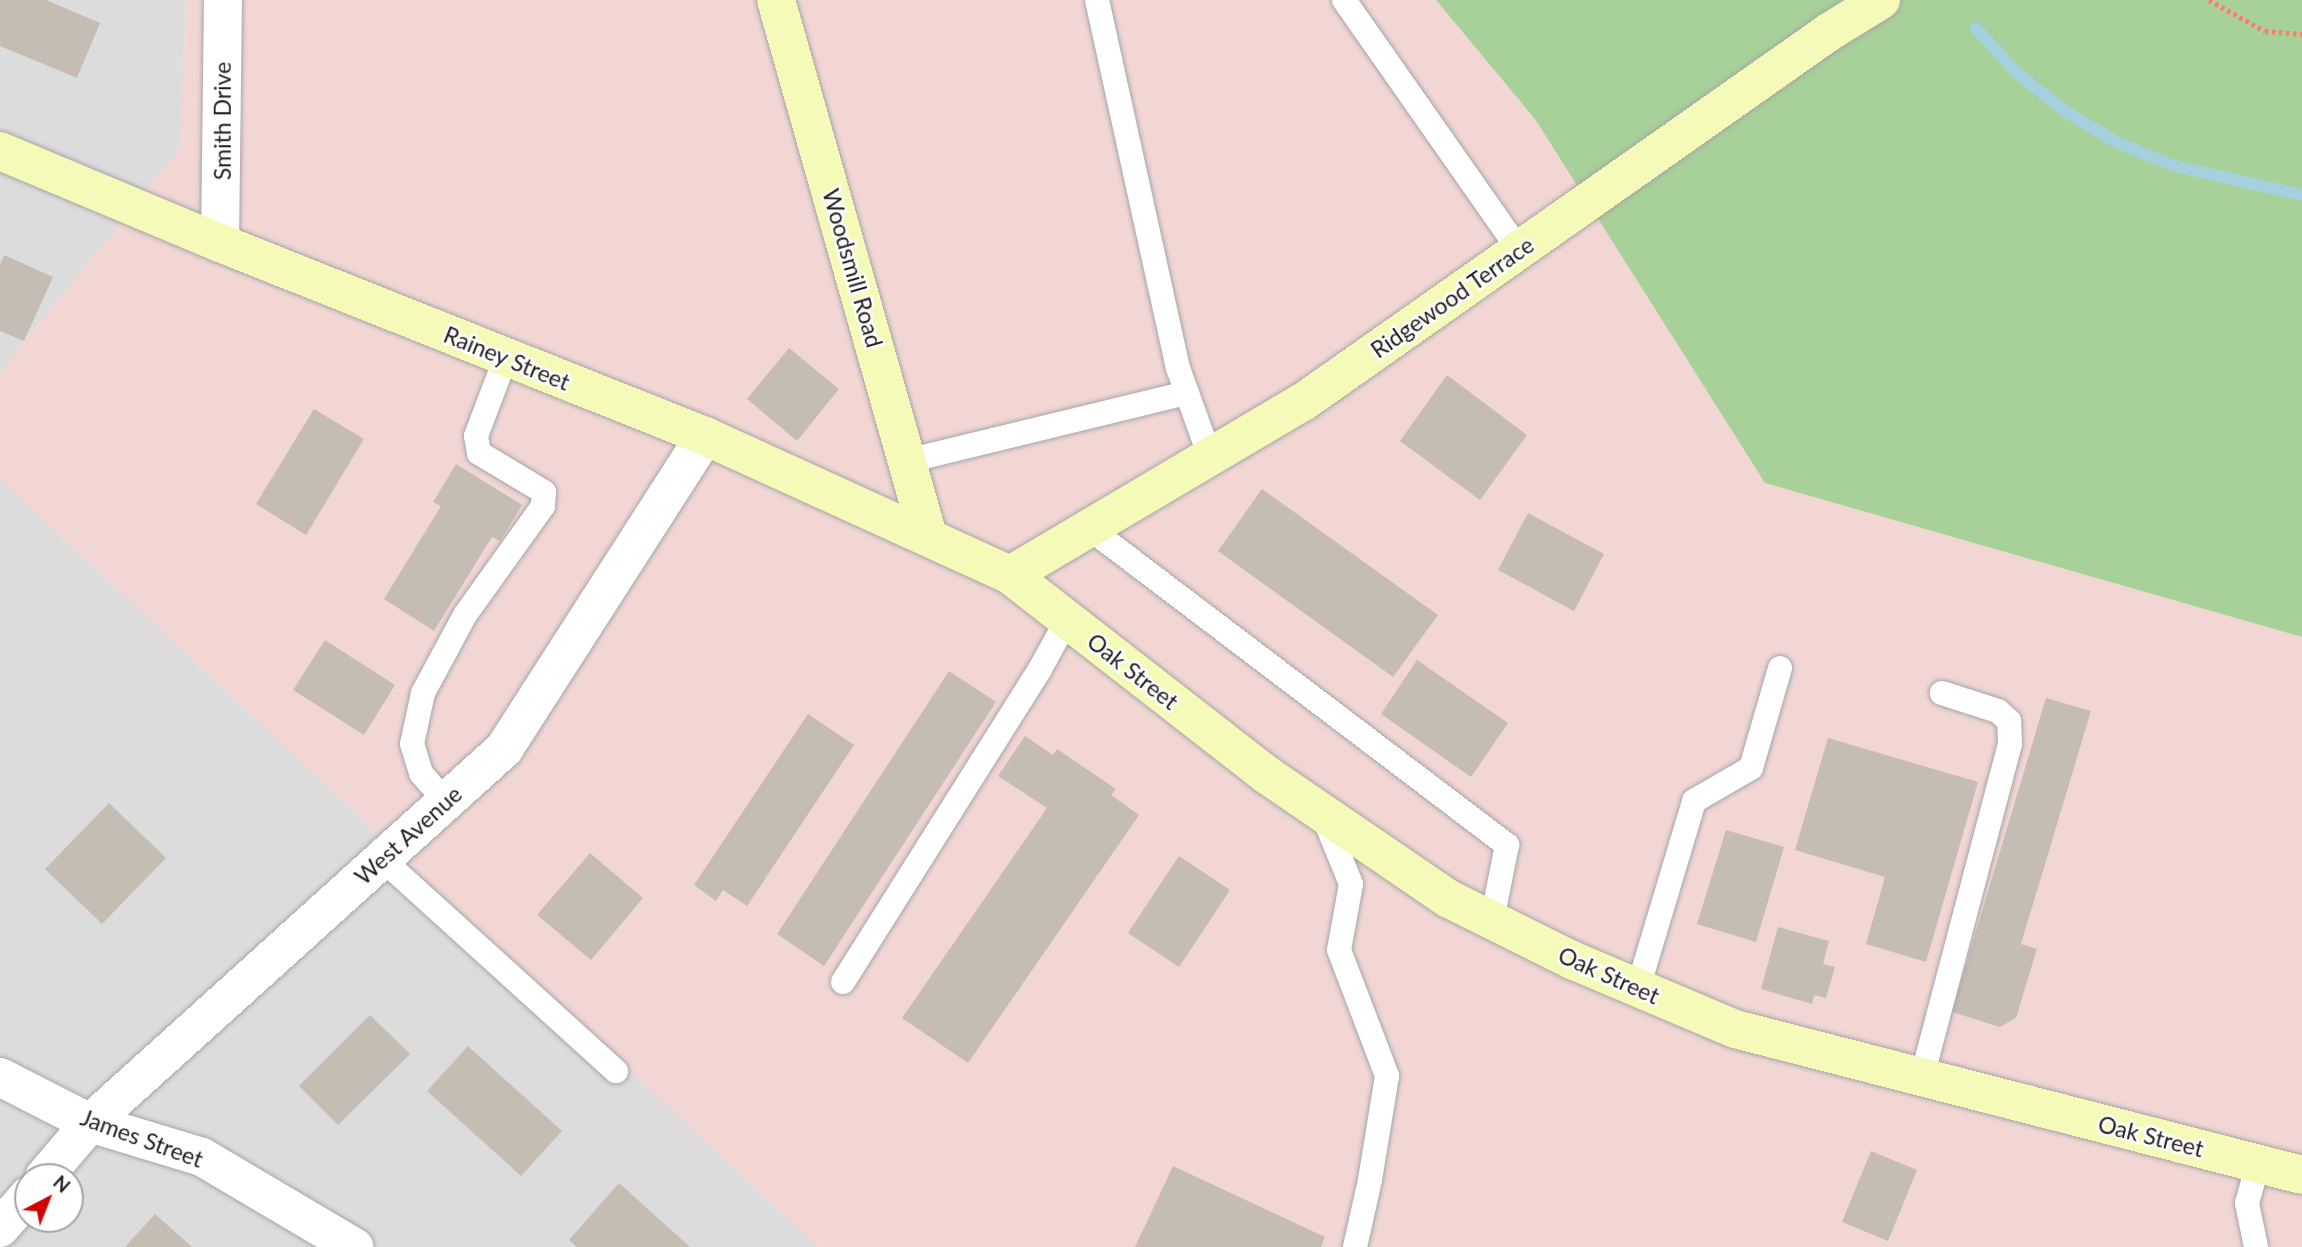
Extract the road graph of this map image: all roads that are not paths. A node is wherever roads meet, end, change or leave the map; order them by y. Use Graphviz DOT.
graph roads {
  1 [pos="1097,0"];
  2 [pos="1344,0"];
  3 [pos="1881,0"];
  4 [pos="219,1"];
  5 [pos="785,2"];
  6 [pos="0,150"];
  7 [pos="219,243"];
  8 [pos="1519,250"];
  9 [pos="506,357"];
  10 [pos="1187,393"];
  11 [pos="705,436"];
  12 [pos="1210,457"];
  13 [pos="907,461"];
  14 [pos="1089,528"];
  15 [pos="928,536"];
  16 [pos="1010,575"];
  17 [pos="1067,620"];
  18 [pos="1780,668"];
  19 [pos="1942,693"];
  20 [pos="446,802"];
  21 [pos="1322,813"];
  22 [pos="382,859"];
  23 [pos="1492,920"];
  24 [pos="843,982"];
  25 [pos="1638,988"];
  26 [pos="616,1070"];
  27 [pos="0,1077"];
  28 [pos="1923,1077"];
  29 [pos="90,1123"];
  30 [pos="56,1163"];
  31 [pos="2258,1164"];
  32 [pos="2302,1175"];
  33 [pos="14,1212"];
  34 [pos="0,1228"];
  35 [pos="354,1247"];
  36 [pos="1355,1247"];
  37 [pos="2256,1247"];
  1 -- 10 [label="lane"];
  2 -- 8 [label="lane"];
  3 -- 8 [label="street, Ridgewood Terrace"];
  4 -- 7 [label="street, Smith Drive"];
  5 -- 13 [label="street, Woodsmill Road"];
  6 -- 7 [label="street, Rainey Street"];
  7 -- 9 [label="street, Rainey Street"];
  8 -- 12 [label="street, Ridgewood Terrace"];
  9 -- 11 [label="street, Rainey Street"];
  9 -- 20 [label="lane"];
  10 -- 12 [label="lane"];
  10 -- 13 [label="lane"];
  11 -- 15 [label="street, Rainey Street"];
  11 -- 20 [label="street, West Avenue"];
  12 -- 14 [label="street, Ridgewood Terrace"];
  13 -- 15 [label="street, Woodsmill Road"];
  14 -- 16 [label="street, Ridgewood Terrace"];
  14 -- 23 [label="lane"];
  15 -- 16 [label="street, Rainey Street"];
  16 -- 17 [label="street, Oak Street"];
  17 -- 21 [label="street, Oak Street"];
  17 -- 24 [label="lane"];
  18 -- 25 [label="lane"];
  19 -- 28 [label="lane"];
  20 -- 22 [label="street, West Avenue"];
  21 -- 23 [label="street, Oak Street"];
  21 -- 36 [label="lane"];
  22 -- 26 [label="lane"];
  22 -- 29 [label="street, West Avenue"];
  23 -- 25 [label="street, Oak Street"];
  25 -- 28 [label="street, Oak Street"];
  27 -- 29 [label="street, James Street"];
  28 -- 31 [label="street, Oak Street"];
  29 -- 30 [label="street, West Avenue"];
  29 -- 35 [label="street, James Street"];
  31 -- 32 [label="street, Oak Street"];
  31 -- 37 [label="lane"];
  33 -- 34 [label="street"];
}
